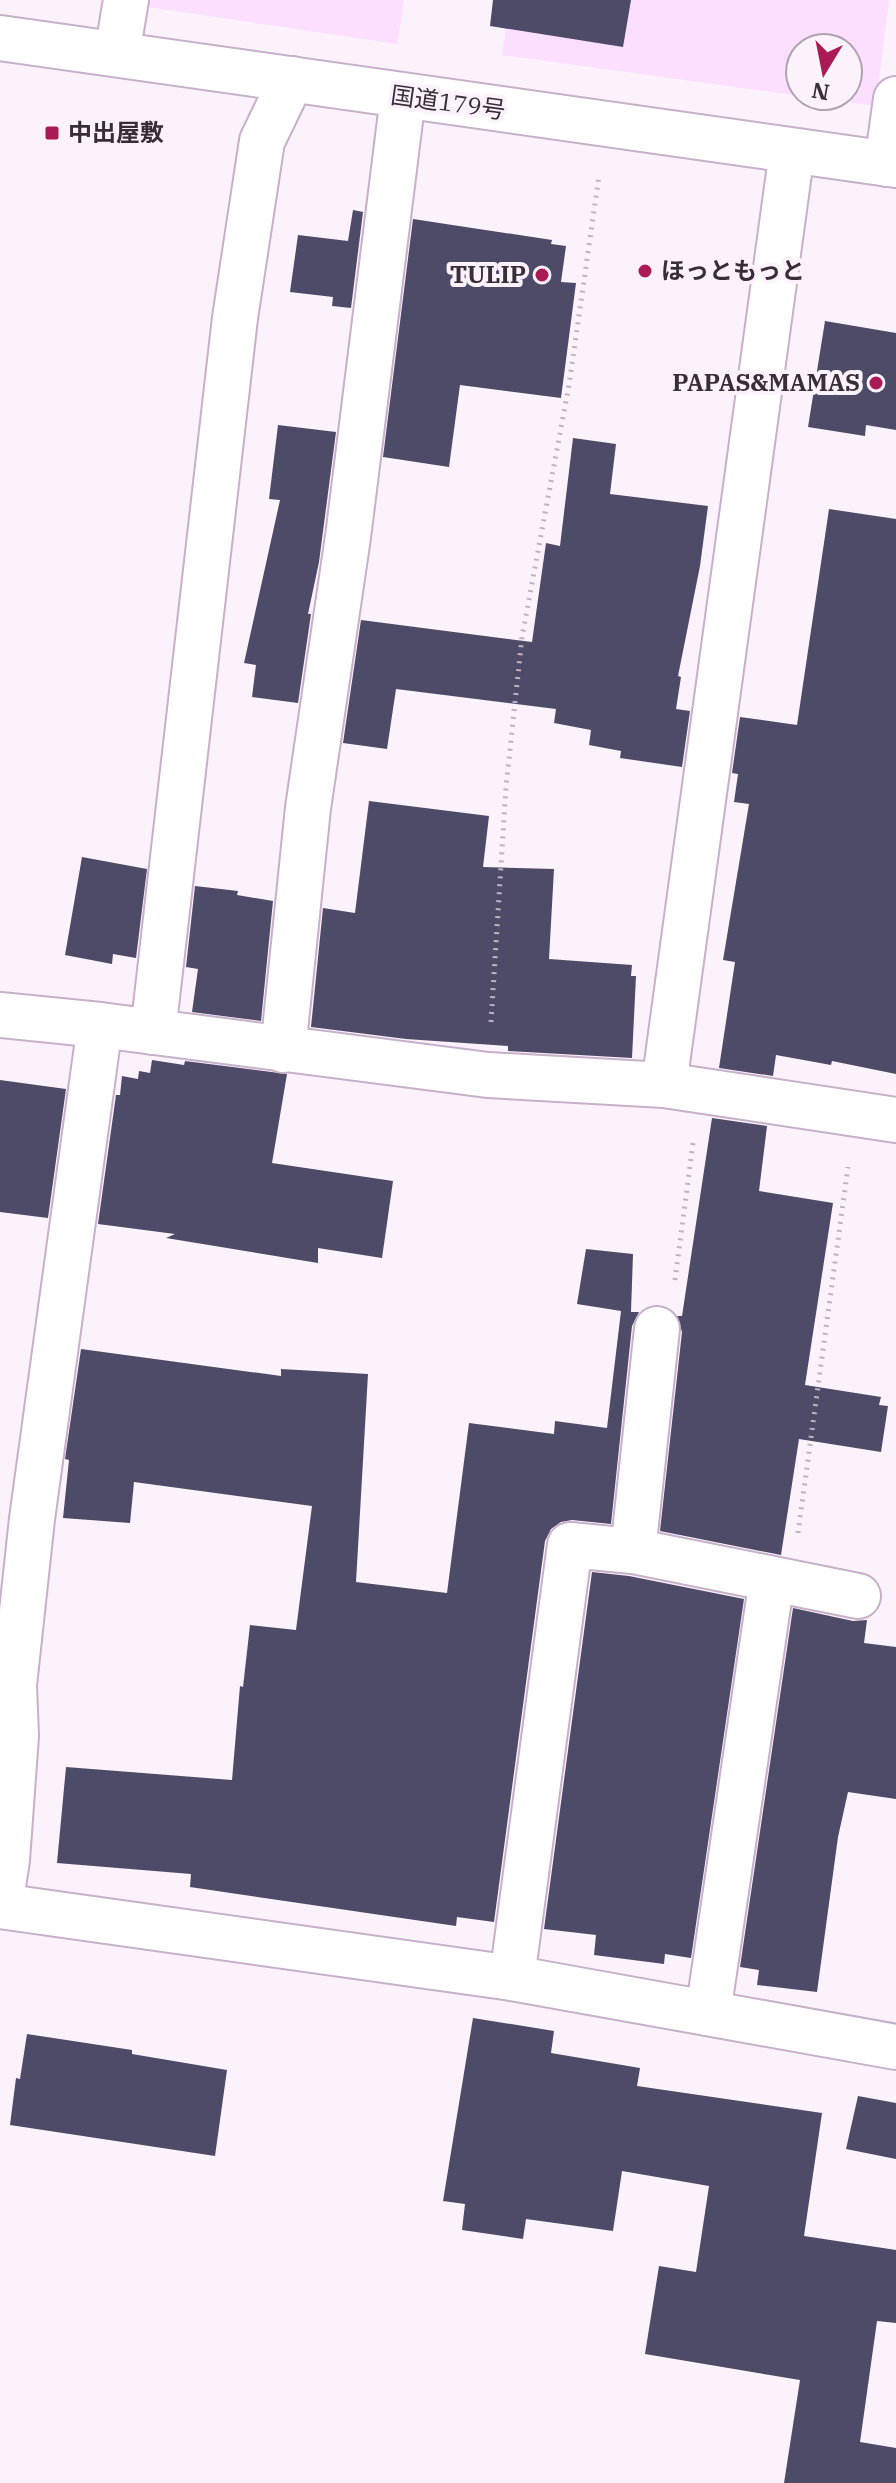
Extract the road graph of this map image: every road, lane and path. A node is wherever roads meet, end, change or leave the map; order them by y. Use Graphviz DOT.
graph roads {
  1 [pos="126,0"];
  2 [pos="0,38"];
  3 [pos="117,54"];
  4 [pos="292,79"];
  5 [pos="403,97"];
  6 [pos="896,99"];
  7 [pos="606,125"];
  8 [pos="792,151"];
  9 [pos="891,164"];
  10 [pos="0,1015"];
  11 [pos="100,1025"];
  12 [pos="153,1032"];
  13 [pos="283,1050"];
  14 [pos="488,1075"];
  15 [pos="682,1088"];
  16 [pos="876,1117"];
  17 [pos="657,1329"];
  18 [pos="633,1551"];
  19 [pos="782,1580"];
  20 [pos="858,1596"];
  21 [pos="0,1906"];
  22 [pos="512,1978"];
  23 [pos="708,2013"];
  24 [pos="896,2047"];
  1 -- 3 [label="main road"];
  2 -- 3 [label="main road, 国道179号"];
  3 -- 4 [label="main road, 国道179号"];
  4 -- 5 [label="main road, 国道179号"];
  4 -- 12 [label="main road"];
  5 -- 7 [label="main road, 国道179号"];
  5 -- 13 [label="main road"];
  6 -- 9 [label="main road"];
  7 -- 8 [label="main road, 国道179号"];
  7 -- 14 [label="path"];
  8 -- 9 [label="main road, 国道179号"];
  8 -- 15 [label="main road"];
  10 -- 11 [label="main road"];
  11 -- 12 [label="main road"];
  11 -- 21 [label="main road"];
  12 -- 13 [label="main road"];
  13 -- 14 [label="main road"];
  14 -- 15 [label="main road"];
  15 -- 16 [label="main road"];
  15 -- 17 [label="path"];
  16 -- 19 [label="path"];
  17 -- 18 [label="main road"];
  18 -- 19 [label="main road"];
  18 -- 22 [label="main road"];
  19 -- 20 [label="main road"];
  19 -- 23 [label="main road"];
  21 -- 22 [label="main road"];
  22 -- 23 [label="main road"];
  23 -- 24 [label="main road"];
}
